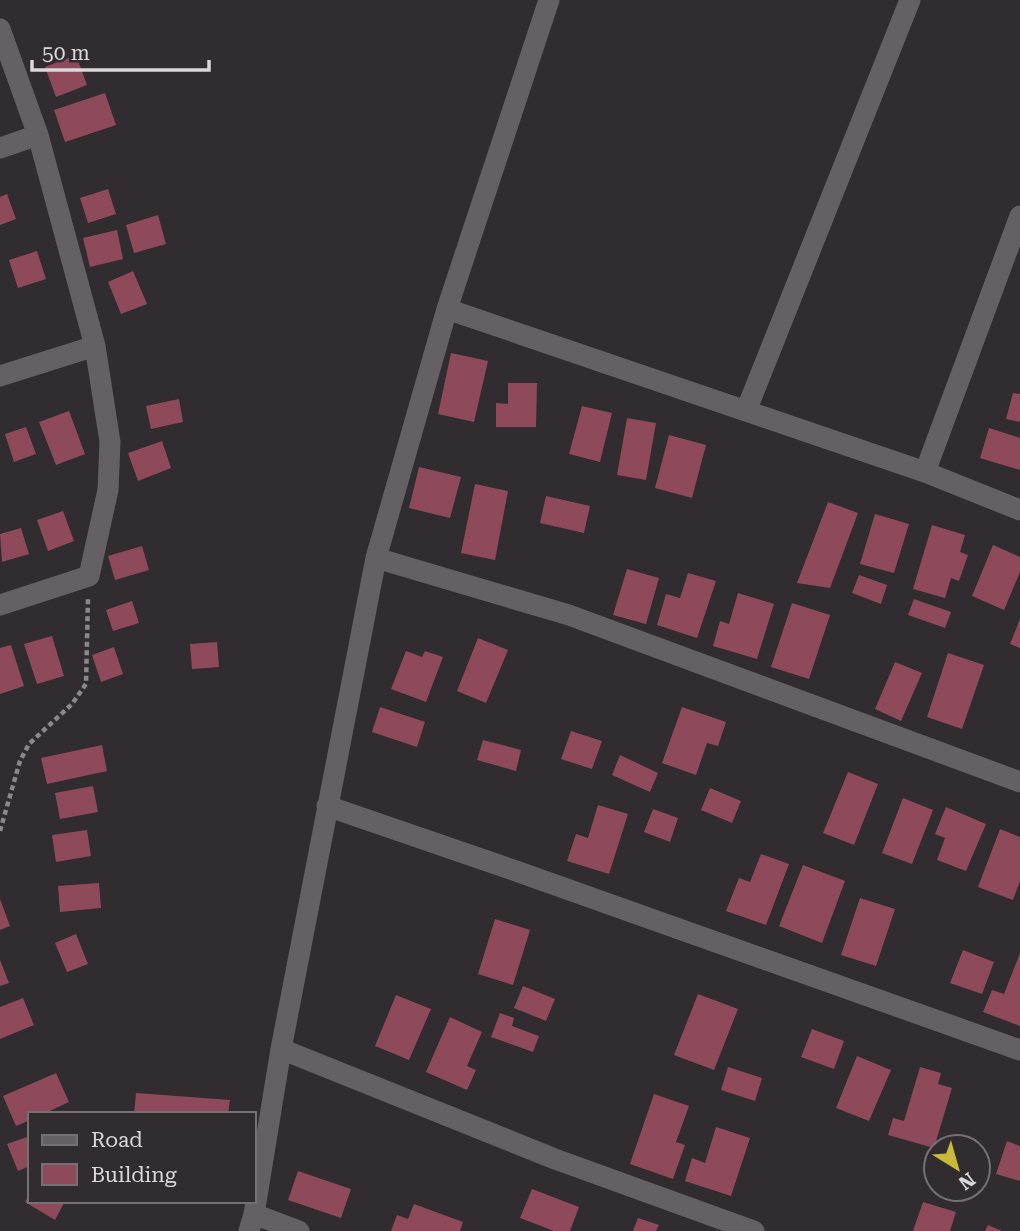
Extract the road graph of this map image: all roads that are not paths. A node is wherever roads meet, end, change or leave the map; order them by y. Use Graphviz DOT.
graph roads {
  1 [pos="549,0"];
  2 [pos="910,0"];
  3 [pos="0,29"];
  4 [pos="38,135"];
  5 [pos="0,148"];
  6 [pos="1020,216"];
  7 [pos="446,309"];
  8 [pos="95,346"];
  9 [pos="0,376"];
  10 [pos="746,411"];
  11 [pos="925,472"];
  12 [pos="1020,510"];
  13 [pos="376,558"];
  14 [pos="0,605"];
  15 [pos="1020,782"];
  16 [pos="327,806"];
  17 [pos="281,1049"];
  18 [pos="1020,1050"];
  19 [pos="256,1199"];
  20 [pos="255,1203"];
  21 [pos="252,1223"];
  22 [pos="299,1231"];
  23 [pos="754,1231"];
  1 -- 7 [label="street"];
  2 -- 10 [label="street"];
  3 -- 4 [label="street"];
  4 -- 5 [label="street"];
  4 -- 8 [label="street"];
  6 -- 11 [label="street"];
  7 -- 10 [label="street"];
  7 -- 13 [label="street"];
  8 -- 9 [label="street"];
  8 -- 14 [label="street"];
  10 -- 11 [label="street"];
  11 -- 12 [label="street"];
  13 -- 15 [label="street"];
  13 -- 16 [label="street"];
  16 -- 17 [label="street"];
  16 -- 18 [label="street"];
  17 -- 19 [label="street"];
  17 -- 23 [label="street"];
  20 -- 21 [label="street"];
  21 -- 22 [label="street"];
}
